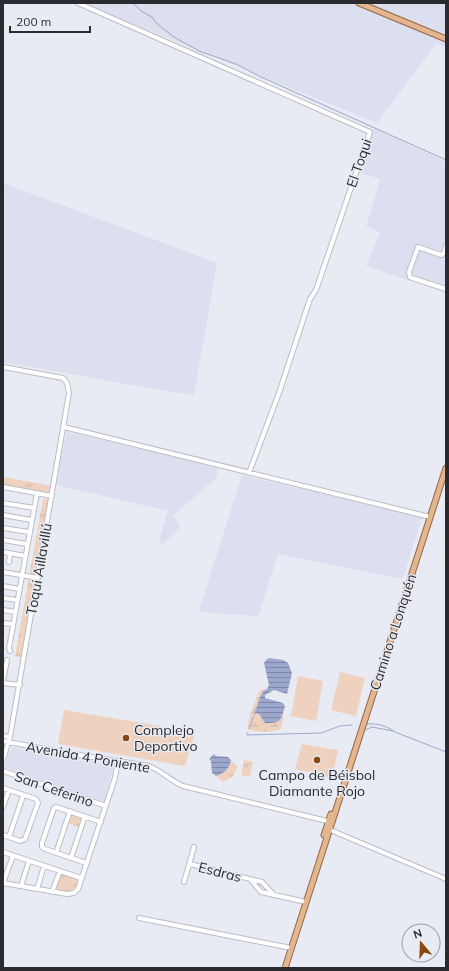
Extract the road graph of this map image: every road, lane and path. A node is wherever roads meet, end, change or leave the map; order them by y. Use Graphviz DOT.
graph roads {
  1 [pos="78,3"];
  2 [pos="359,3"];
  3 [pos="446,39"];
  4 [pos="446,246"];
  5 [pos="446,290"];
  6 [pos="3,367"];
  7 [pos="64,427"];
  8 [pos="446,468"];
  9 [pos="250,473"];
  10 [pos="3,488"];
  11 [pos="37,493"];
  12 [pos="52,496"];
  13 [pos="3,503"];
  14 [pos="34,508"];
  15 [pos="3,515"];
  16 [pos="430,517"];
  17 [pos="31,520"];
  18 [pos="3,528"];
  19 [pos="29,532"];
  20 [pos="3,540"];
  21 [pos="27,544"];
  22 [pos="3,552"];
  23 [pos="10,554"];
  24 [pos="24,556"];
  25 [pos="9,562"];
  26 [pos="3,572"];
  27 [pos="21,575"];
  28 [pos="38,578"];
  29 [pos="3,586"];
  30 [pos="19,589"];
  31 [pos="3,598"];
  32 [pos="17,600"];
  33 [pos="3,610"];
  34 [pos="15,612"];
  35 [pos="3,623"];
  36 [pos="13,624"];
  37 [pos="3,647"];
  38 [pos="7,660"];
  39 [pos="3,682"];
  40 [pos="20,685"];
  41 [pos="3,736"];
  42 [pos="10,740"];
  43 [pos="3,741"];
  44 [pos="3,760"];
  45 [pos="118,761"];
  46 [pos="3,771"];
  47 [pos="3,788"];
  48 [pos="9,790"];
  49 [pos="23,796"];
  50 [pos="106,806"];
  51 [pos="3,807"];
  52 [pos="70,811"];
  53 [pos="85,816"];
  54 [pos="101,822"];
  55 [pos="330,822"];
  56 [pos="328,829"];
  57 [pos="3,835"];
  58 [pos="9,837"];
  59 [pos="194,847"];
  60 [pos="3,852"];
  61 [pos="56,853"];
  62 [pos="13,856"];
  63 [pos="70,858"];
  64 [pos="29,861"];
  65 [pos="86,863"];
  66 [pos="190,864"];
  67 [pos="3,866"];
  68 [pos="44,866"];
  69 [pos="9,868"];
  70 [pos="60,871"];
  71 [pos="81,878"];
  72 [pos="446,879"];
  73 [pos="251,880"];
  74 [pos="184,882"];
  75 [pos="3,883"];
  76 [pos="21,886"];
  77 [pos="37,889"];
  78 [pos="52,892"];
  79 [pos="274,895"];
  80 [pos="306,902"];
  81 [pos="139,918"];
  82 [pos="290,948"];
  83 [pos="285,968"];
  1 -- 9 [label="street, El Toqui"];
  2 -- 3 [label="main road"];
  4 -- 5 [label="street"];
  6 -- 7 [label="street, Toqui Aillavillú"];
  7 -- 9 [label="street"];
  7 -- 12 [label="street, Toqui Aillavillú"];
  8 -- 16 [label="main road, Camino a Lonquén"];
  9 -- 16 [label="street"];
  10 -- 11 [label="street"];
  11 -- 12 [label="street"];
  11 -- 14 [label="street"];
  12 -- 28 [label="street, Toqui Aillavillú"];
  13 -- 14 [label="street"];
  14 -- 17 [label="street"];
  15 -- 17 [label="street"];
  16 -- 55 [label="main road, Camino a Lonquén"];
  17 -- 19 [label="street"];
  18 -- 19 [label="street"];
  19 -- 21 [label="street"];
  20 -- 21 [label="street"];
  21 -- 24 [label="street"];
  22 -- 23 [label="street"];
  23 -- 24 [label="street"];
  23 -- 25 [label="street"];
  24 -- 27 [label="street"];
  26 -- 27 [label="street"];
  27 -- 28 [label="street"];
  27 -- 30 [label="street"];
  28 -- 40 [label="street, Toqui Aillavillú"];
  29 -- 30 [label="street"];
  30 -- 32 [label="street"];
  31 -- 32 [label="street"];
  32 -- 34 [label="street"];
  33 -- 34 [label="street"];
  34 -- 36 [label="street"];
  35 -- 36 [label="street"];
  36 -- 37 [label="street"];
  38 -- 39 [label="street"];
  39 -- 40 [label="street"];
  40 -- 42 [label="street, Toqui Aillavillú"];
  41 -- 42 [label="street, Avenida 4 Poniente"];
  42 -- 43 [label="street, Avenida 4 Poniente"];
  42 -- 44 [label="street, Toqui Aillavillú"];
  42 -- 45 [label="street, Avenida 4 Poniente"];
  45 -- 50 [label="street"];
  45 -- 55 [label="street, Avenida 4 Poniente"];
  46 -- 50 [label="street, San Ceferino"];
  47 -- 48 [label="street"];
  48 -- 49 [label="street"];
  48 -- 51 [label="street"];
  49 -- 58 [label="street"];
  49 -- 58 [label="street"];
  50 -- 54 [label="street"];
  52 -- 53 [label="street"];
  52 -- 61 [label="street"];
  52 -- 61 [label="street"];
  53 -- 54 [label="street"];
  53 -- 63 [label="street"];
  54 -- 65 [label="street"];
  55 -- 56 [label="main road, Camino a Lonquén"];
  56 -- 72 [label="street"];
  56 -- 80 [label="main road, Camino a Lonquén"];
  57 -- 58 [label="street"];
  59 -- 66 [label="street, Esdras"];
  60 -- 62 [label="street"];
  61 -- 63 [label="street"];
  62 -- 64 [label="street"];
  62 -- 69 [label="street"];
  63 -- 65 [label="street"];
  64 -- 68 [label="street"];
  64 -- 76 [label="street"];
  65 -- 71 [label="street"];
  66 -- 73 [label="street, Esdras"];
  66 -- 74 [label="street, Esdras"];
  67 -- 69 [label="street"];
  68 -- 70 [label="street"];
  68 -- 77 [label="street"];
  69 -- 75 [label="street"];
  70 -- 71 [label="street"];
  70 -- 78 [label="street"];
  71 -- 78 [label="street"];
  73 -- 79 [label="street, Esdras"];
  73 -- 79 [label="street, Esdras"];
  75 -- 76 [label="street"];
  76 -- 77 [label="street"];
  77 -- 78 [label="street"];
  79 -- 80 [label="street, Esdras"];
  80 -- 82 [label="main road, Camino a Lonquén"];
  81 -- 82 [label="street"];
  82 -- 83 [label="main road, Camino a Lonquén"];
}
